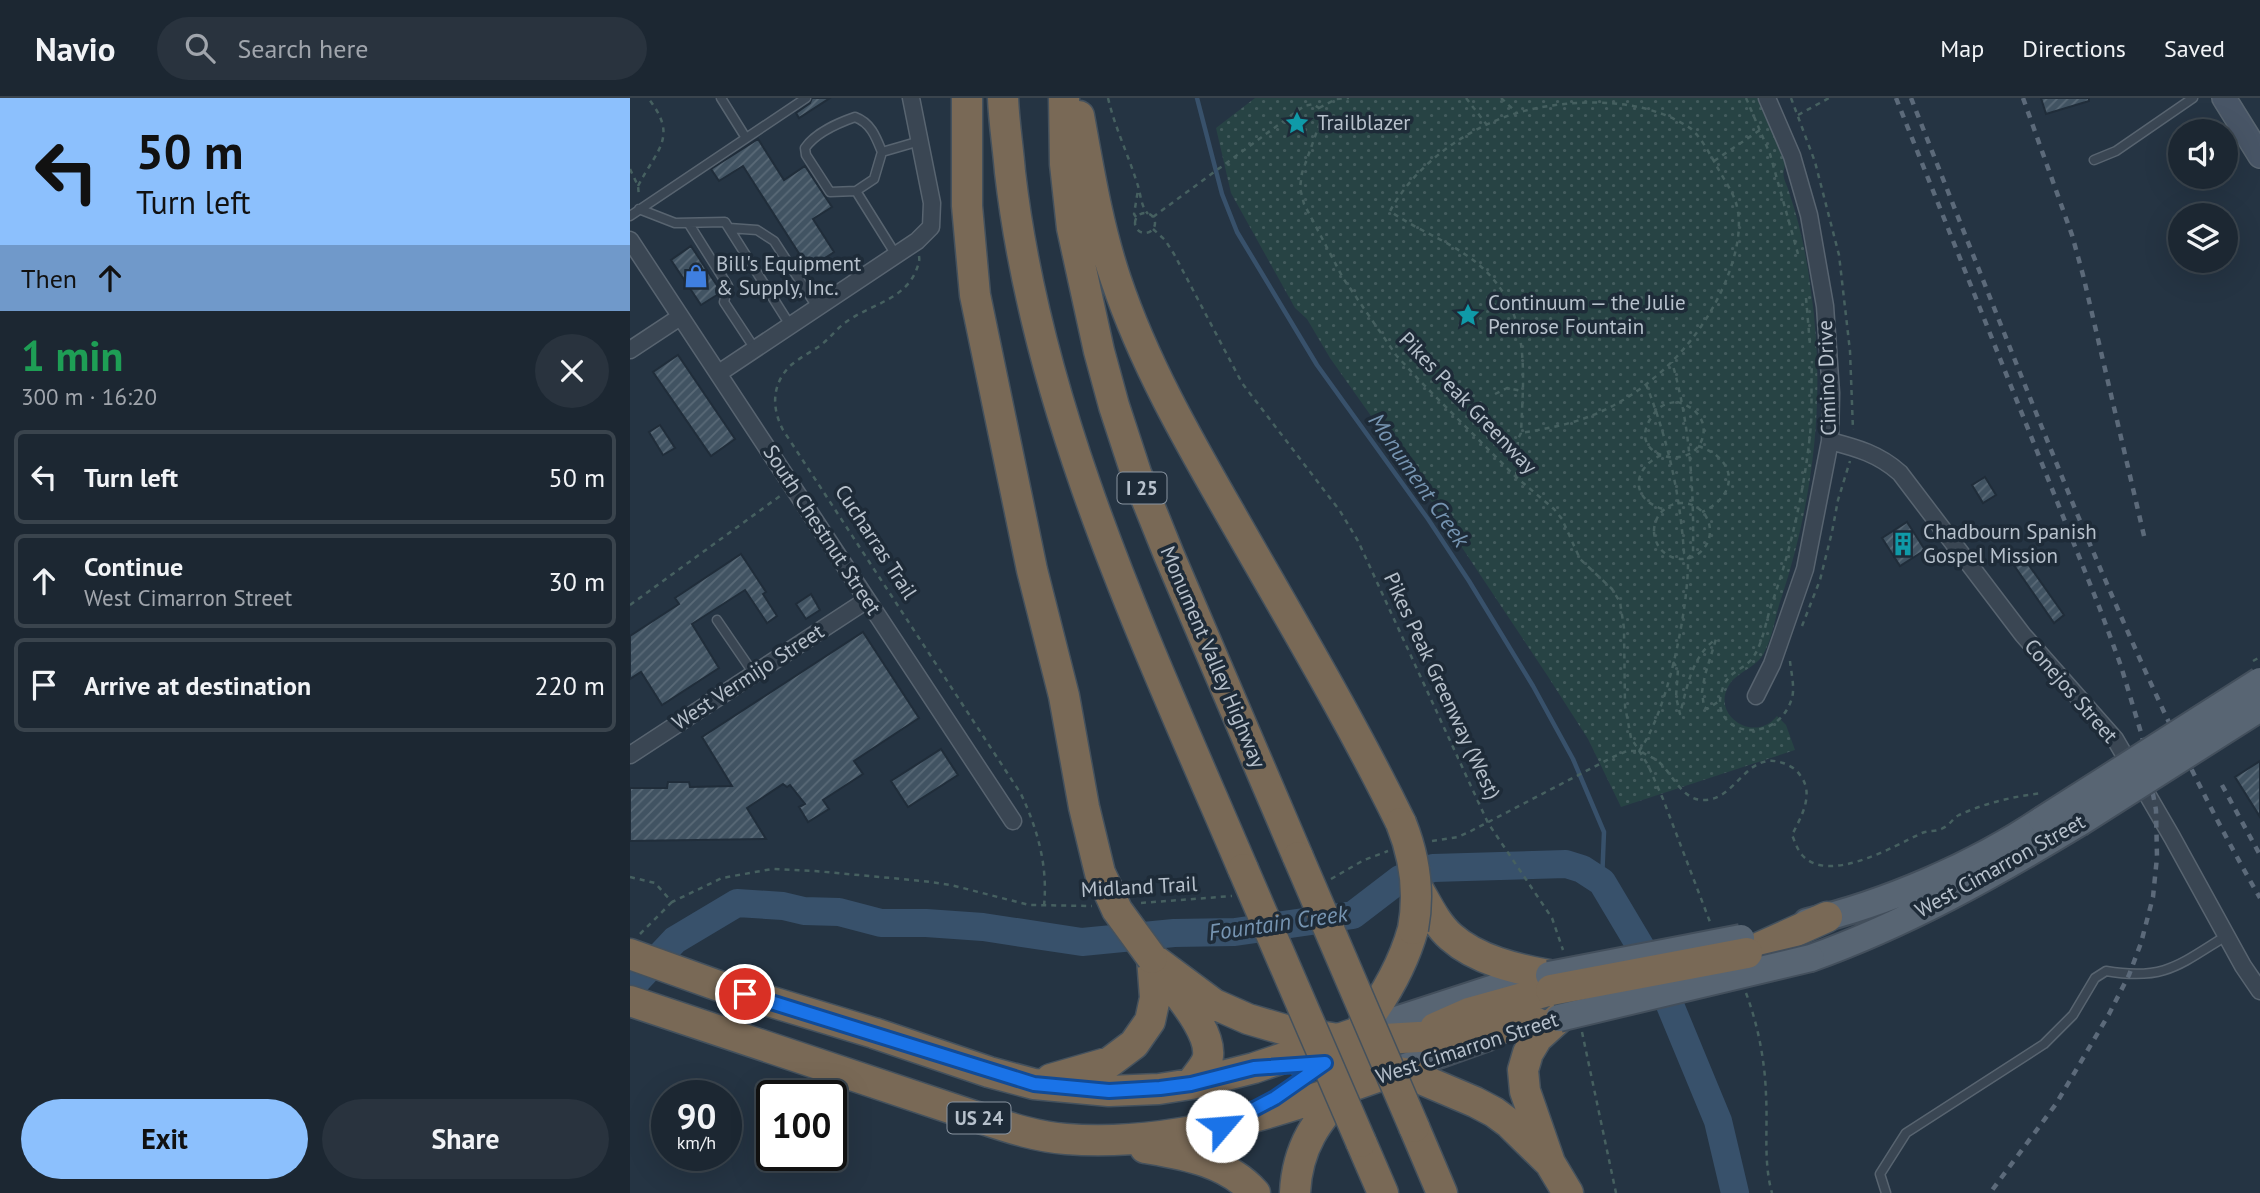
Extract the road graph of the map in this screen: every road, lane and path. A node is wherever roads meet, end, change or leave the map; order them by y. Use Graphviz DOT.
graph roads {
  1 [pos="648,98"];
  2 [pos="721,98"];
  3 [pos="806,98"];
  4 [pos="911,98"];
  5 [pos="967,98"];
  6 [pos="1003,98"];
  7 [pos="1064,98"];
  8 [pos="1076,98"];
  9 [pos="1108,98"];
  10 [pos="1349,98"];
  11 [pos="1466,98"];
  12 [pos="1501,98"];
  13 [pos="1553,98"];
  14 [pos="1746,98"];
  15 [pos="1768,98"];
  16 [pos="1829,98"];
  17 [pos="2193,98"];
  18 [pos="2224,98"];
  19 [pos="1554,104"];
  20 [pos="1319,108"];
  21 [pos="1517,113"];
  22 [pos="1798,115"];
  23 [pos="1487,125"];
  24 [pos="1760,130"];
  25 [pos="746,138"];
  26 [pos="920,141"];
  27 [pos="882,152"];
  28 [pos="2260,156"];
  29 [pos="2094,160"];
  30 [pos="1714,161"];
  31 [pos="630,169"];
  32 [pos="1139,186"];
  33 [pos="856,191"];
  34 [pos="639,209"];
  35 [pos="1148,214"];
  36 [pos="630,216"];
  37 [pos="1136,217"];
  38 [pos="1153,217"];
  39 [pos="689,224"];
  40 [pos="729,228"];
  41 [pos="1153,229"];
  42 [pos="630,240"];
  43 [pos="917,241"];
  44 [pos="896,255"];
  45 [pos="1801,263"];
  46 [pos="1806,291"];
  47 [pos="817,307"];
  48 [pos="680,317"];
  49 [pos="791,325"];
  50 [pos="1810,344"];
  51 [pos="755,349"];
  52 [pos="630,350"];
  53 [pos="1812,356"];
  54 [pos="1672,362"];
  55 [pos="719,373"];
  56 [pos="1646,384"];
  57 [pos="1523,391"];
  58 [pos="1495,394"];
  59 [pos="1683,403"];
  60 [pos="1657,410"];
  61 [pos="1521,433"];
  62 [pos="1830,441"];
  63 [pos="1698,446"];
  64 [pos="1690,453"];
  65 [pos="1661,455"];
  66 [pos="1671,457"];
  67 [pos="811,472"];
  68 [pos="1516,477"];
  69 [pos="803,479"];
  70 [pos="780,496"];
  71 [pos="1680,503"];
  72 [pos="1694,506"];
  73 [pos="1665,509"];
  74 [pos="1702,512"];
  75 [pos="1688,558"];
  76 [pos="867,600"];
  77 [pos="630,605"];
  78 [pos="717,620"];
  79 [pos="1673,662"];
  80 [pos="754,674"];
  81 [pos="2260,681"];
  82 [pos="1756,696"];
  83 [pos="1718,702"];
  84 [pos="2260,708"];
  85 [pos="1768,727"];
  86 [pos="1639,751"];
  87 [pos="631,752"];
  88 [pos="2051,792"];
  89 [pos="1013,821"];
  90 [pos="1488,823"];
  91 [pos="1396,837"];
  92 [pos="1424,842"];
  93 [pos="630,877"];
  94 [pos="1331,879"];
  95 [pos="1238,882"];
  96 [pos="1112,900"];
  97 [pos="672,902"];
  98 [pos="1044,906"];
  99 [pos="1827,918"];
  100 [pos="1426,927"];
  101 [pos="2227,936"];
  102 [pos="633,947"];
  103 [pos="1163,975"];
  104 [pos="2260,991"];
  105 [pos="1557,997"];
  106 [pos="630,1001"];
  107 [pos="1418,1037"];
  108 [pos="1343,1044"];
  109 [pos="1371,1075"];
  110 [pos="1034,1084"];
  111 [pos="1191,1084"];
  112 [pos="1222,1126"];
  113 [pos="1106,1141"];
  114 [pos="1550,1163"];
  115 [pos="1255,1193"];
  116 [pos="1295,1193"];
  117 [pos="1383,1193"];
  118 [pos="1442,1193"];
  119 [pos="1568,1193"];
  120 [pos="1616,1193"];
  121 [pos="1886,1193"];
  1 -- 31 [label="path"];
  2 -- 25 [label="lane"];
  3 -- 25 [label="lane"];
  4 -- 26 [label="street"];
  5 -- 96 [label="highway"];
  6 -- 95 [label="highway, I 25"];
  7 -- 118 [label="highway, Monument Valley Highway / I 25, bridge"];
  8 -- 91 [label="highway"];
  9 -- 32 [label="path"];
  10 -- 20 [label="path"];
  11 -- 23 [label="path"];
  12 -- 21 [label="path"];
  13 -- 19 [label="path"];
  14 -- 24 [label="path"];
  15 -- 62 [label="street, Cimino Drive"];
  16 -- 22 [label="path"];
  17 -- 29 [label="lane"];
  18 -- 28 [label="street"];
  19 -- 21 [label="path"];
  19 -- 30 [label="path"];
  20 -- 38 [label="path"];
  20 -- 68 [label="path, Pikes Peak Greenway"];
  21 -- 23 [label="path"];
  23 -- 57 [label="path"];
  24 -- 30 [label="path"];
  24 -- 45 [label="path"];
  25 -- 34 [label="lane"];
  26 -- 27 [label="lane"];
  26 -- 43 [label="street"];
  27 -- 33 [label="lane"];
  27 -- 33 [label="lane"];
  30 -- 54 [label="path"];
  32 -- 35 [label="path"];
  32 -- 37 [label="path"];
  33 -- 44 [label="lane"];
  34 -- 36 [label="lane"];
  34 -- 39 [label="lane"];
  35 -- 37 [label="path"];
  35 -- 38 [label="path"];
  37 -- 41 [label="path"];
  38 -- 41 [label="path"];
  39 -- 40 [label="lane"];
  39 -- 51 [label="lane"];
  40 -- 47 [label="lane"];
  40 -- 49 [label="lane"];
  41 -- 90 [label="path, Pikes Peak Greenway (West)"];
  42 -- 48 [label="street, South Chestnut Street"];
  43 -- 44 [label="street"];
  43 -- 67 [label="path, Cucharras Trail"];
  44 -- 47 [label="street"];
  46 -- 50 [label="path"];
  47 -- 49 [label="street"];
  48 -- 52 [label="street"];
  48 -- 55 [label="street, South Chestnut Street"];
  49 -- 51 [label="street"];
  51 -- 55 [label="street"];
  53 -- 83 [label="path"];
  54 -- 56 [label="path"];
  54 -- 59 [label="path"];
  55 -- 76 [label="street, South Chestnut Street"];
  56 -- 60 [label="path"];
  56 -- 61 [label="path"];
  57 -- 58 [label="path"];
  57 -- 61 [label="path"];
  59 -- 60 [label="path"];
  59 -- 63 [label="path"];
  59 -- 64 [label="path"];
  60 -- 65 [label="path"];
  60 -- 66 [label="path"];
  61 -- 68 [label="path"];
  62 -- 82 [label="street, Cimino Drive"];
  62 -- 101 [label="street, Conejos Street"];
  63 -- 64 [label="path"];
  63 -- 74 [label="path"];
  64 -- 66 [label="path"];
  64 -- 72 [label="path"];
  65 -- 66 [label="path"];
  65 -- 73 [label="path"];
  66 -- 71 [label="path"];
  67 -- 69 [label="path"];
  67 -- 98 [label="path, Cucharras Trail"];
  68 -- 86 [label="path, Pikes Peak Greenway"];
  70 -- 77 [label="path"];
  71 -- 72 [label="path"];
  71 -- 73 [label="path"];
  71 -- 75 [label="path"];
  72 -- 74 [label="path"];
  72 -- 75 [label="path"];
  73 -- 75 [label="path"];
  74 -- 75 [label="path"];
  75 -- 79 [label="path"];
  76 -- 80 [label="street, West Vermijo Street"];
  76 -- 89 [label="street, South Chestnut Street"];
  78 -- 80 [label="lane"];
  79 -- 83 [label="path"];
  79 -- 86 [label="path"];
  80 -- 87 [label="street, West Vermijo Street"];
  81 -- 99 [label="main road, West Cimarron Street, bridge"];
  83 -- 85 [label="path"];
  84 -- 105 [label="main road, West Cimarron Street, bridge"];
  86 -- 88 [label="path"];
  86 -- 90 [label="path"];
  90 -- 92 [label="path"];
  90 -- 105 [label="path, Pikes Peak Greenway (West)"];
  91 -- 94 [label="path"];
  91 -- 100 [label="highway, bridge"];
  93 -- 97 [label="path"];
  95 -- 96 [label="path, Midland Trail"];
  95 -- 117 [label="highway, I 25, bridge"];
  96 -- 98 [label="path, Midland Trail"];
  96 -- 103 [label="highway, bridge"];
  97 -- 98 [label="path, Midland Trail"];
  97 -- 102 [label="path"];
  99 -- 105 [label="highway, bridge"];
  100 -- 105 [label="highway"];
  100 -- 108 [label="highway"];
  101 -- 104 [label="street, Conejos Street"];
  101 -- 121 [label="lane"];
  102 -- 110 [label="highway, West Cimarron Street / US 24"];
  103 -- 108 [label="highway"];
  103 -- 110 [label="highway"];
  103 -- 111 [label="highway"];
  105 -- 107 [label="highway"];
  105 -- 108 [label="main road, West Cimarron Street"];
  105 -- 109 [label="main road, West Cimarron Street"];
  105 -- 114 [label="highway"];
  105 -- 120 [label="path, Pikes Peak Greenway (West)"];
  106 -- 113 [label="highway, West Cimarron Street / US 24"];
  107 -- 108 [label="highway"];
  107 -- 109 [label="highway"];
  108 -- 109 [label="highway"];
  108 -- 111 [label="highway, West Cimarron Street / US 24"];
  108 -- 112 [label="highway"];
  109 -- 112 [label="highway, West Cimarron Street"];
  109 -- 114 [label="highway"];
  109 -- 116 [label="highway"];
  110 -- 111 [label="highway, West Cimarron Street / US 24"];
  112 -- 113 [label="highway, West Cimarron Street"];
  113 -- 115 [label="highway, US 24"];
  114 -- 119 [label="highway"];
}
